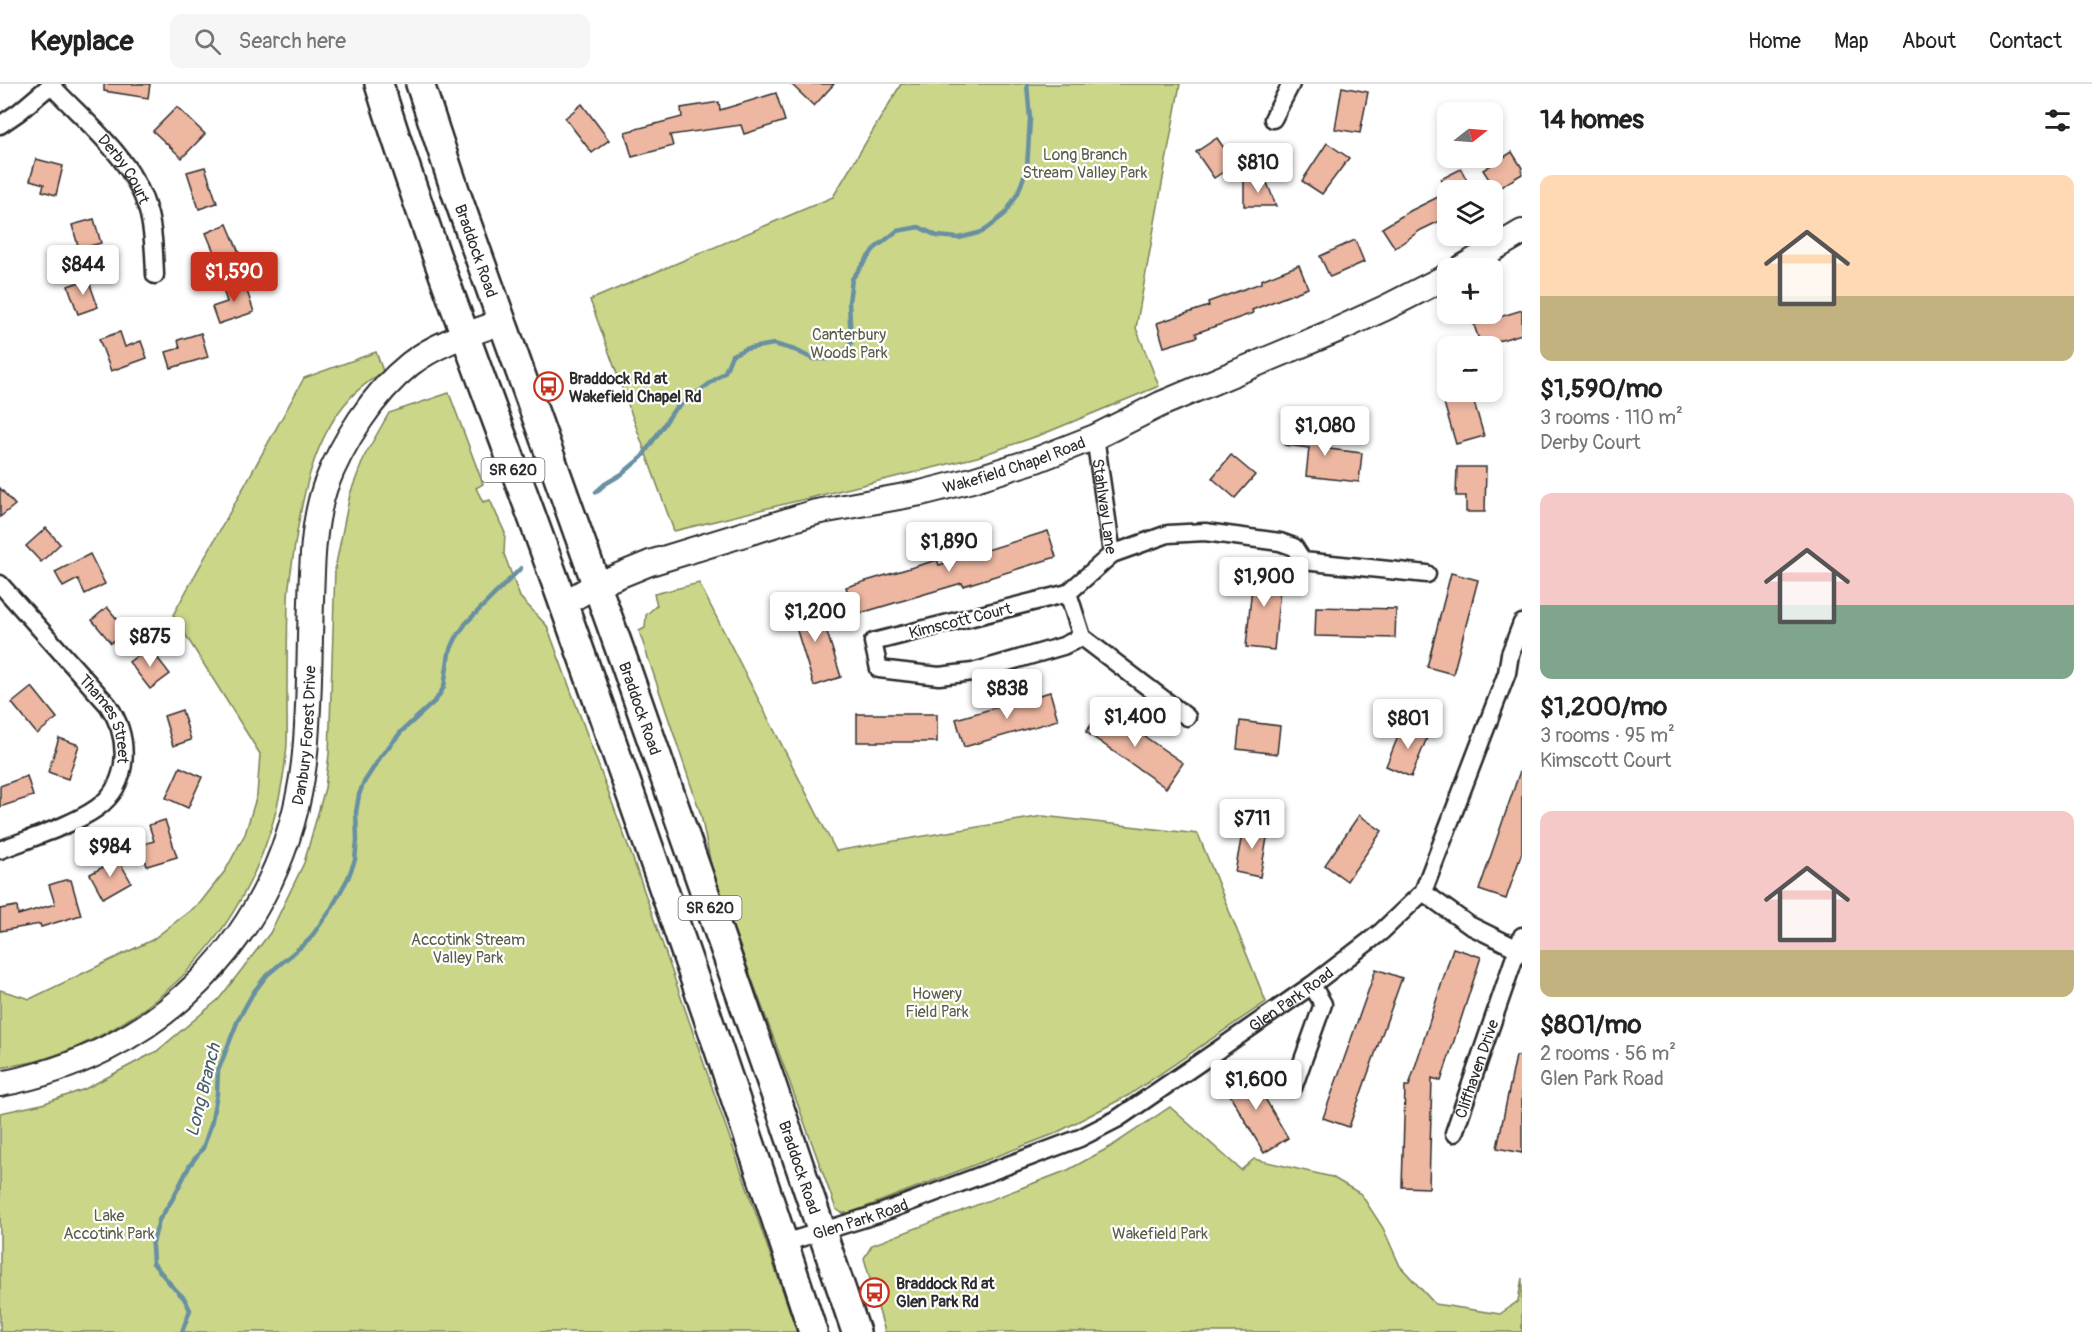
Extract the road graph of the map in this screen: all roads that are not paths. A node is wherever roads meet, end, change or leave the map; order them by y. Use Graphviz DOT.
graph roads {
  1 [pos="379,84"];
  2 [pos="420,84"];
  3 [pos="1291,84"];
  4 [pos="51,85"];
  5 [pos="1273,119"];
  6 [pos="0,124"];
  7 [pos="1522,232"];
  8 [pos="1478,258"];
  9 [pos="155,275"];
  10 [pos="1437,282"];
  11 [pos="502,322"];
  12 [pos="464,336"];
  13 [pos="1095,437"];
  14 [pos="1112,554"];
  15 [pos="1427,574"];
  16 [pos="0,584"];
  17 [pos="596,585"];
  18 [pos="1068,593"];
  19 [pos="563,604"];
  20 [pos="1522,623"];
  21 [pos="1082,637"];
  22 [pos="1187,717"];
  23 [pos="0,850"];
  24 [pos="1423,892"];
  25 [pos="1520,945"];
  26 [pos="1312,985"];
  27 [pos="0,1084"];
  28 [pos="1293,1088"];
  29 [pos="1454,1133"];
  30 [pos="822,1232"];
  31 [pos="784,1243"];
  32 [pos="813,1332"];
  33 [pos="856,1332"];
  1 -- 12 [label="main road, SR 620"];
  2 -- 11 [label="main road, Braddock Road / SR 620"];
  3 -- 5 [label="street"];
  4 -- 6 [label="street"];
  4 -- 9 [label="street, Derby Court"];
  7 -- 8 [label="main road"];
  10 -- 13 [label="main road, Wakefield Chapel Road"];
  11 -- 12 [label="main road, Danbury Forest Drive"];
  11 -- 17 [label="main road, Braddock Road / SR 620"];
  12 -- 19 [label="main road, SR 620"];
  12 -- 27 [label="main road, Danbury Forest Drive"];
  13 -- 14 [label="street, Stahlway Lane"];
  13 -- 17 [label="main road, Wakefield Chapel Road"];
  14 -- 15 [label="street"];
  14 -- 18 [label="street, Stahlway Lane"];
  16 -- 23 [label="street, Thames Street"];
  17 -- 19 [label="main road, Wakefield Chapel Road"];
  17 -- 30 [label="main road, Braddock Road / SR 620"];
  18 -- 21 [label="street"];
  18 -- 21 [label="street, Kimscott Court"];
  19 -- 31 [label="main road, SR 620"];
  20 -- 24 [label="street, Glen Park Road"];
  21 -- 22 [label="street"];
  24 -- 25 [label="street"];
  24 -- 26 [label="street, Glen Park Road"];
  25 -- 29 [label="street, Cliffhaven Drive"];
  26 -- 28 [label="street"];
  26 -- 30 [label="street, Glen Park Road"];
  30 -- 31 [label="street, Glen Park Road"];
  30 -- 33 [label="main road, Braddock Road / SR 620"];
  31 -- 32 [label="main road, SR 620"];
}
